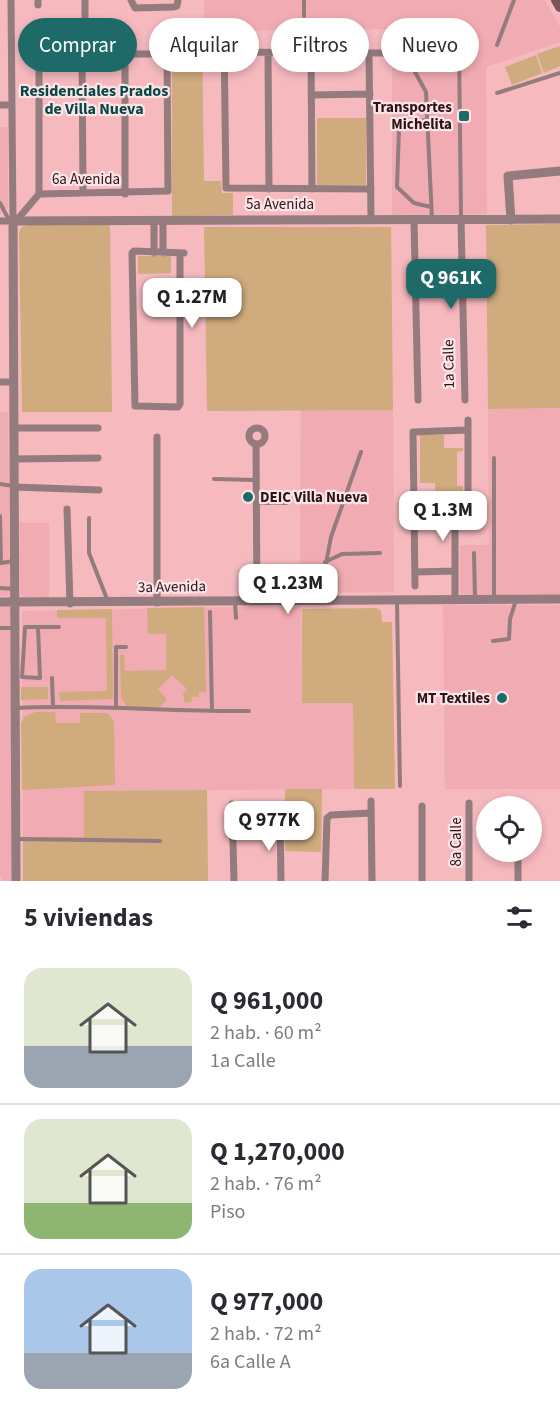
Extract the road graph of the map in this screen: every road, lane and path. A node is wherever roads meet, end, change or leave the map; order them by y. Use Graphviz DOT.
graph roads {
  1 [pos="12,0"];
  2 [pos="85,0"];
  3 [pos="178,0"];
  4 [pos="304,0"];
  5 [pos="514,0"];
  6 [pos="556,0"];
  7 [pos="131,2"];
  8 [pos="560,8"];
  9 [pos="304,16"];
  10 [pos="85,18"];
  11 [pos="497,45"];
  12 [pos="137,53"];
  13 [pos="259,53"];
  14 [pos="268,53"];
  15 [pos="369,53"];
  16 [pos="381,53"];
  17 [pos="40,72"];
  18 [pos="82,72"];
  19 [pos="125,72"];
  20 [pos="224,72"];
  21 [pos="311,72"];
  22 [pos="369,72"];
  23 [pos="415,72"];
  24 [pos="459,72"];
  25 [pos="560,73"];
  26 [pos="497,93"];
  27 [pos="369,94"];
  28 [pos="311,95"];
  29 [pos="0,105"];
  30 [pos="12,105"];
  31 [pos="428,119"];
  32 [pos="560,171"];
  33 [pos="269,189"];
  34 [pos="312,189"];
  35 [pos="371,189"];
  36 [pos="39,194"];
  37 [pos="83,194"];
  38 [pos="125,194"];
  39 [pos="0,203"];
  40 [pos="431,207"];
  41 [pos="371,219"];
  42 [pos="560,219"];
  43 [pos="158,220"];
  44 [pos="414,220"];
  45 [pos="432,220"];
  46 [pos="461,220"];
  47 [pos="511,220"];
  48 [pos="0,221"];
  49 [pos="13,221"];
  50 [pos="154,253"];
  51 [pos="163,253"];
  52 [pos="0,382"];
  53 [pos="14,382"];
  54 [pos="418,400"];
  55 [pos="465,400"];
  56 [pos="468,420"];
  57 [pos="14,428"];
  58 [pos="98,428"];
  59 [pos="468,430"];
  60 [pos="157,437"];
  61 [pos="256,444"];
  62 [pos="361,452"];
  63 [pos="99,458"];
  64 [pos="494,458"];
  65 [pos="14,459"];
  66 [pos="214,479"];
  67 [pos="256,480"];
  68 [pos="0,484"];
  69 [pos="14,487"];
  70 [pos="99,490"];
  71 [pos="256,503"];
  72 [pos="287,503"];
  73 [pos="67,509"];
  74 [pos="0,516"];
  75 [pos="88,518"];
  76 [pos="380,553"];
  77 [pos="474,553"];
  78 [pos="15,561"];
  79 [pos="324,563"];
  80 [pos="455,571"];
  81 [pos="415,572"];
  82 [pos="415,586"];
  83 [pos="0,588"];
  84 [pos="16,589"];
  85 [pos="560,599"];
  86 [pos="397,600"];
  87 [pos="455,600"];
  88 [pos="475,600"];
  89 [pos="494,600"];
  90 [pos="516,600"];
  91 [pos="235,601"];
  92 [pos="257,601"];
  93 [pos="319,601"];
  94 [pos="0,602"];
  95 [pos="16,602"];
  96 [pos="108,603"];
  97 [pos="157,603"];
  98 [pos="70,604"];
  99 [pos="210,612"];
  100 [pos="236,618"];
  101 [pos="38,627"];
  102 [pos="59,627"];
  103 [pos="0,628"];
  104 [pos="16,628"];
  105 [pos="493,641"];
  106 [pos="126,647"];
  107 [pos="52,678"];
  108 [pos="53,706"];
  109 [pos="16,708"];
  110 [pos="116,708"];
  111 [pos="212,711"];
  112 [pos="249,711"];
  113 [pos="400,786"];
  114 [pos="371,801"];
  115 [pos="469,803"];
  116 [pos="232,804"];
  117 [pos="422,806"];
  118 [pos="371,813"];
  119 [pos="232,814"];
  120 [pos="17,839"];
  121 [pos="160,841"];
  122 [pos="518,862"];
  123 [pos="16,881"];
  124 [pos="234,881"];
  125 [pos="281,881"];
  126 [pos="326,881"];
  127 [pos="372,881"];
  128 [pos="422,881"];
  129 [pos="469,881"];
  130 [pos="518,881"];
  1 -- 30 [label="street"];
  2 -- 10 [label="street"];
  3 -- 7 [label="street"];
  4 -- 9 [label="lane"];
  5 -- 11 [label="lane"];
  6 -- 8 [label="main road"];
  12 -- 38 [label="street, 6a Avenida"];
  13 -- 14 [label="street"];
  14 -- 33 [label="street"];
  15 -- 16 [label="street"];
  17 -- 36 [label="street"];
  18 -- 37 [label="street"];
  19 -- 38 [label="street"];
  20 -- 33 [label="street"];
  21 -- 28 [label="street"];
  22 -- 27 [label="street"];
  23 -- 31 [label="lane"];
  24 -- 46 [label="lane"];
  25 -- 26 [label="lane"];
  27 -- 28 [label="street"];
  27 -- 35 [label="street"];
  28 -- 34 [label="street"];
  29 -- 30 [label="street"];
  30 -- 49 [label="street"];
  31 -- 40 [label="lane"];
  31 -- 40 [label="lane"];
  32 -- 47 [label="street"];
  33 -- 34 [label="street"];
  34 -- 35 [label="street"];
  35 -- 41 [label="street"];
  36 -- 37 [label="street, 6a Avenida"];
  36 -- 49 [label="street, 6a Avenida"];
  37 -- 38 [label="street, 6a Avenida"];
  39 -- 49 [label="lane"];
  40 -- 45 [label="lane"];
  41 -- 43 [label="street, 5a Avenida"];
  41 -- 44 [label="street, 5a Avenida"];
  42 -- 47 [label="street, 5a Avenida"];
  43 -- 49 [label="street, 5a Avenida"];
  43 -- 50 [label="street"];
  43 -- 51 [label="street"];
  44 -- 45 [label="street, 5a Avenida"];
  44 -- 54 [label="street"];
  45 -- 46 [label="street, 5a Avenida"];
  46 -- 47 [label="street, 5a Avenida"];
  46 -- 55 [label="street, 1a Calle"];
  48 -- 49 [label="street, 5a Avenida"];
  49 -- 53 [label="street"];
  50 -- 51 [label="street"];
  50 -- 51 [label="street"];
  52 -- 53 [label="street"];
  53 -- 57 [label="street"];
  56 -- 59 [label="street"];
  57 -- 58 [label="street"];
  57 -- 65 [label="street"];
  59 -- 80 [label="street"];
  59 -- 81 [label="street"];
  60 -- 97 [label="street"];
  61 -- 67 [label="street"];
  62 -- 79 [label="lane"];
  63 -- 65 [label="street"];
  64 -- 89 [label="lane"];
  65 -- 69 [label="street"];
  66 -- 67 [label="lane"];
  67 -- 71 [label="street"];
  68 -- 69 [label="lane"];
  69 -- 70 [label="street"];
  69 -- 78 [label="street"];
  71 -- 72 [label="lane"];
  71 -- 92 [label="street"];
  73 -- 98 [label="street"];
  74 -- 78 [label="lane"];
  75 -- 96 [label="lane"];
  76 -- 79 [label="lane"];
  77 -- 88 [label="lane"];
  78 -- 84 [label="street"];
  79 -- 93 [label="lane"];
  80 -- 81 [label="street"];
  80 -- 87 [label="street"];
  81 -- 82 [label="street"];
  83 -- 84 [label="lane"];
  84 -- 95 [label="street"];
  85 -- 90 [label="street, 3a Avenida"];
  86 -- 87 [label="street, 3a Avenida"];
  86 -- 93 [label="street, 3a Avenida"];
  86 -- 113 [label="lane"];
  87 -- 88 [label="street, 3a Avenida"];
  88 -- 89 [label="street, 3a Avenida"];
  89 -- 90 [label="street, 3a Avenida"];
  90 -- 105 [label="lane"];
  91 -- 92 [label="street, 3a Avenida"];
  91 -- 97 [label="street, 3a Avenida"];
  91 -- 100 [label="lane"];
  92 -- 93 [label="street, 3a Avenida"];
  94 -- 95 [label="street, 3a Avenida"];
  95 -- 98 [label="street, 3a Avenida"];
  95 -- 104 [label="street"];
  96 -- 97 [label="street, 3a Avenida"];
  96 -- 98 [label="street, 3a Avenida"];
  99 -- 111 [label="lane"];
  101 -- 101 [label="lane"];
  101 -- 102 [label="lane"];
  103 -- 104 [label="lane"];
  104 -- 109 [label="street"];
  106 -- 110 [label="lane"];
  107 -- 108 [label="lane"];
  108 -- 109 [label="lane"];
  108 -- 110 [label="lane"];
  109 -- 120 [label="street"];
  110 -- 111 [label="lane"];
  111 -- 112 [label="lane"];
  114 -- 118 [label="street"];
  115 -- 129 [label="street, 8a Calle"];
  116 -- 119 [label="street"];
  117 -- 128 [label="street"];
  118 -- 126 [label="street"];
  118 -- 127 [label="street"];
  119 -- 124 [label="street"];
  119 -- 125 [label="street"];
  120 -- 121 [label="lane"];
  120 -- 123 [label="street"];
  122 -- 130 [label="street"];
}
